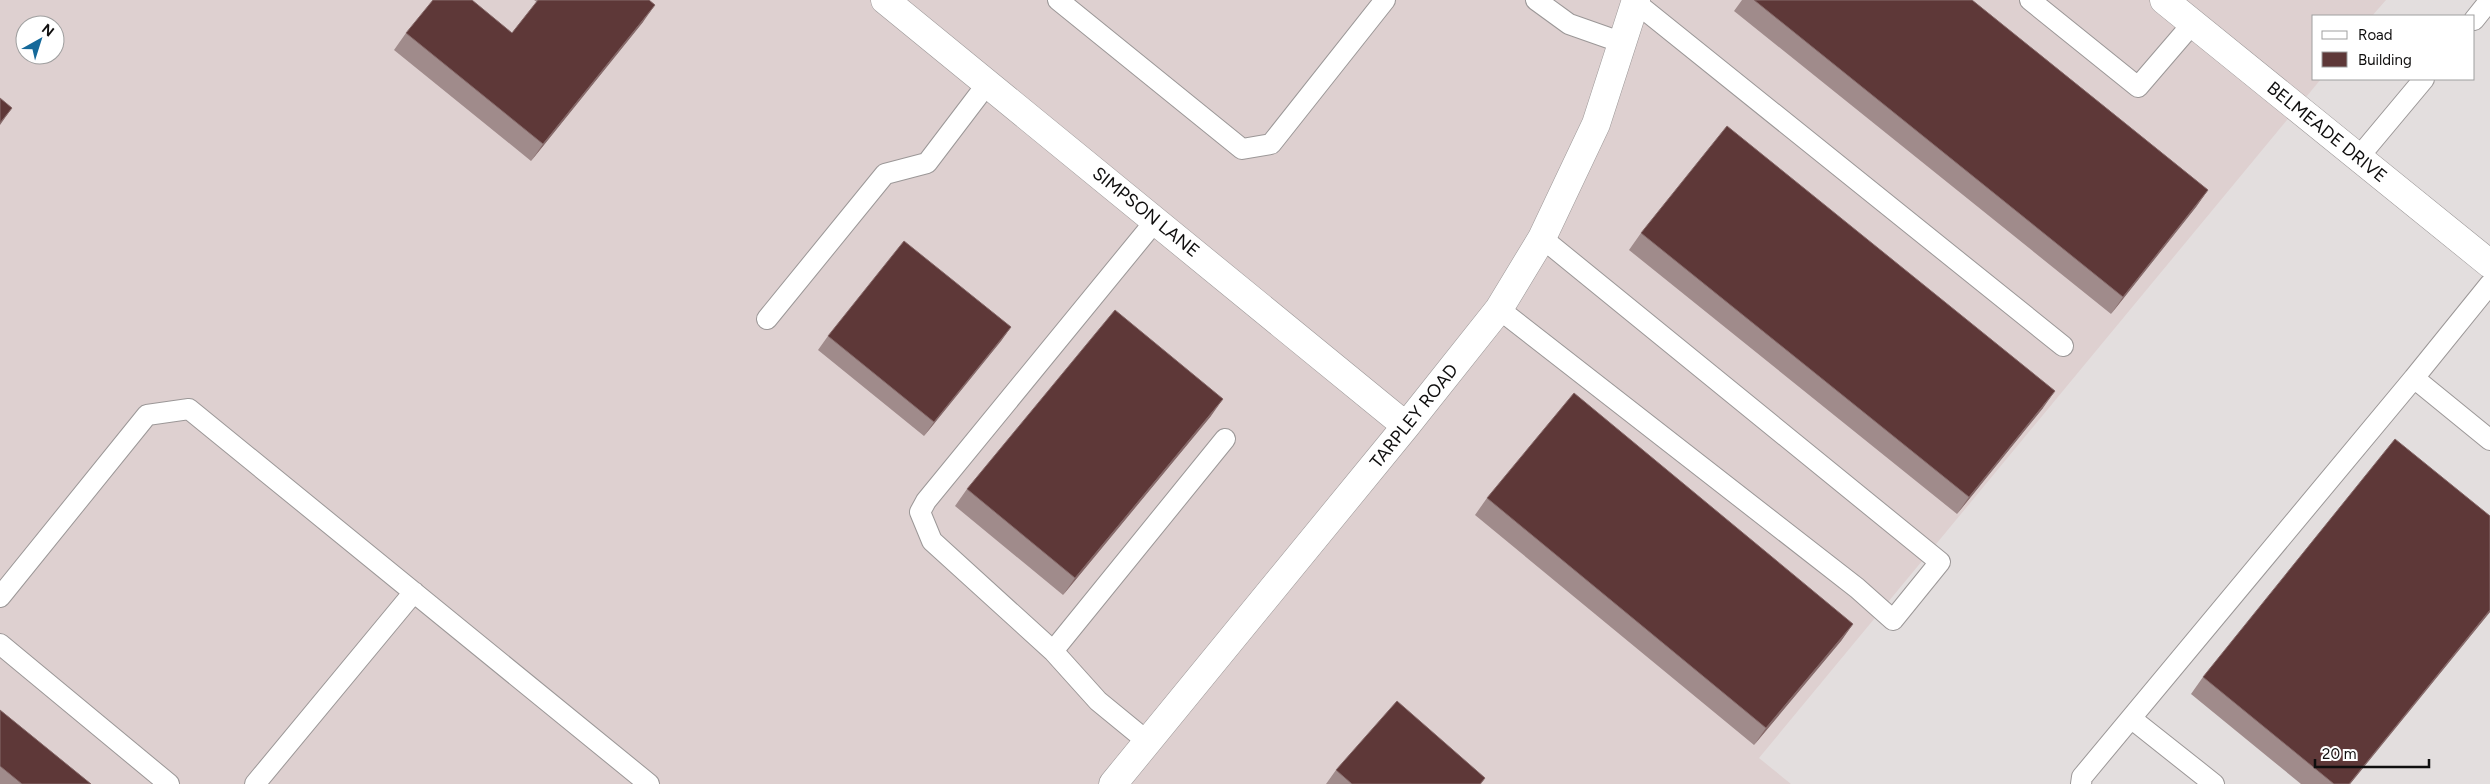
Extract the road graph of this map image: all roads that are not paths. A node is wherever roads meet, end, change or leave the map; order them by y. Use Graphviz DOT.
graph roads {
  1 [pos="884,0"];
  2 [pos="1058,0"];
  3 [pos="1385,0"];
  4 [pos="1536,0"];
  5 [pos="2030,0"];
  6 [pos="2164,0"];
  7 [pos="2490,0"];
  8 [pos="1635,1"];
  9 [pos="2475,19"];
  10 [pos="2193,23"];
  11 [pos="1623,43"];
  12 [pos="2423,80"];
  13 [pos="987,84"];
  14 [pos="2358,158"];
  15 [pos="1156,220"];
  16 [pos="1542,238"];
  17 [pos="2490,264"];
  18 [pos="2490,284"];
  19 [pos="1499,308"];
  20 [pos="766,318"];
  21 [pos="2063,346"];
  22 [pos="2414,378"];
  23 [pos="1406,426"];
  24 [pos="1225,439"];
  25 [pos="2490,440"];
  26 [pos="414,592"];
  27 [pos="0,597"];
  28 [pos="0,644"];
  29 [pos="1053,651"];
  30 [pos="2132,719"];
  31 [pos="1148,742"];
  32 [pos="169,784"];
  33 [pos="255,784"];
  34 [pos="649,784"];
  35 [pos="1112,784"];
  36 [pos="2081,784"];
  37 [pos="2214,784"];
  1 -- 13 [label="street, SIMPSON LANE"];
  2 -- 3 [label="lane"];
  4 -- 11 [label="lane"];
  5 -- 10 [label="lane"];
  6 -- 10 [label="street, BELMEADE DRIVE"];
  7 -- 9 [label="lane"];
  8 -- 11 [label="street, TARPLEY ROAD"];
  8 -- 21 [label="lane"];
  10 -- 14 [label="street, BELMEADE DRIVE"];
  11 -- 16 [label="street, TARPLEY ROAD"];
  12 -- 14 [label="lane"];
  13 -- 15 [label="street, SIMPSON LANE"];
  13 -- 20 [label="lane"];
  14 -- 17 [label="street, BELMEADE DRIVE"];
  15 -- 23 [label="street, SIMPSON LANE"];
  15 -- 29 [label="lane"];
  16 -- 19 [label="street, TARPLEY ROAD"];
  16 -- 19 [label="lane"];
  18 -- 22 [label="lane"];
  19 -- 23 [label="street, TARPLEY ROAD"];
  22 -- 25 [label="lane"];
  22 -- 30 [label="lane"];
  23 -- 31 [label="street, TARPLEY ROAD"];
  24 -- 29 [label="lane"];
  26 -- 27 [label="lane"];
  26 -- 33 [label="lane"];
  26 -- 34 [label="lane"];
  28 -- 32 [label="lane"];
  29 -- 31 [label="lane"];
  30 -- 36 [label="lane"];
  30 -- 37 [label="lane"];
  31 -- 35 [label="street, TARPLEY ROAD"];
}
